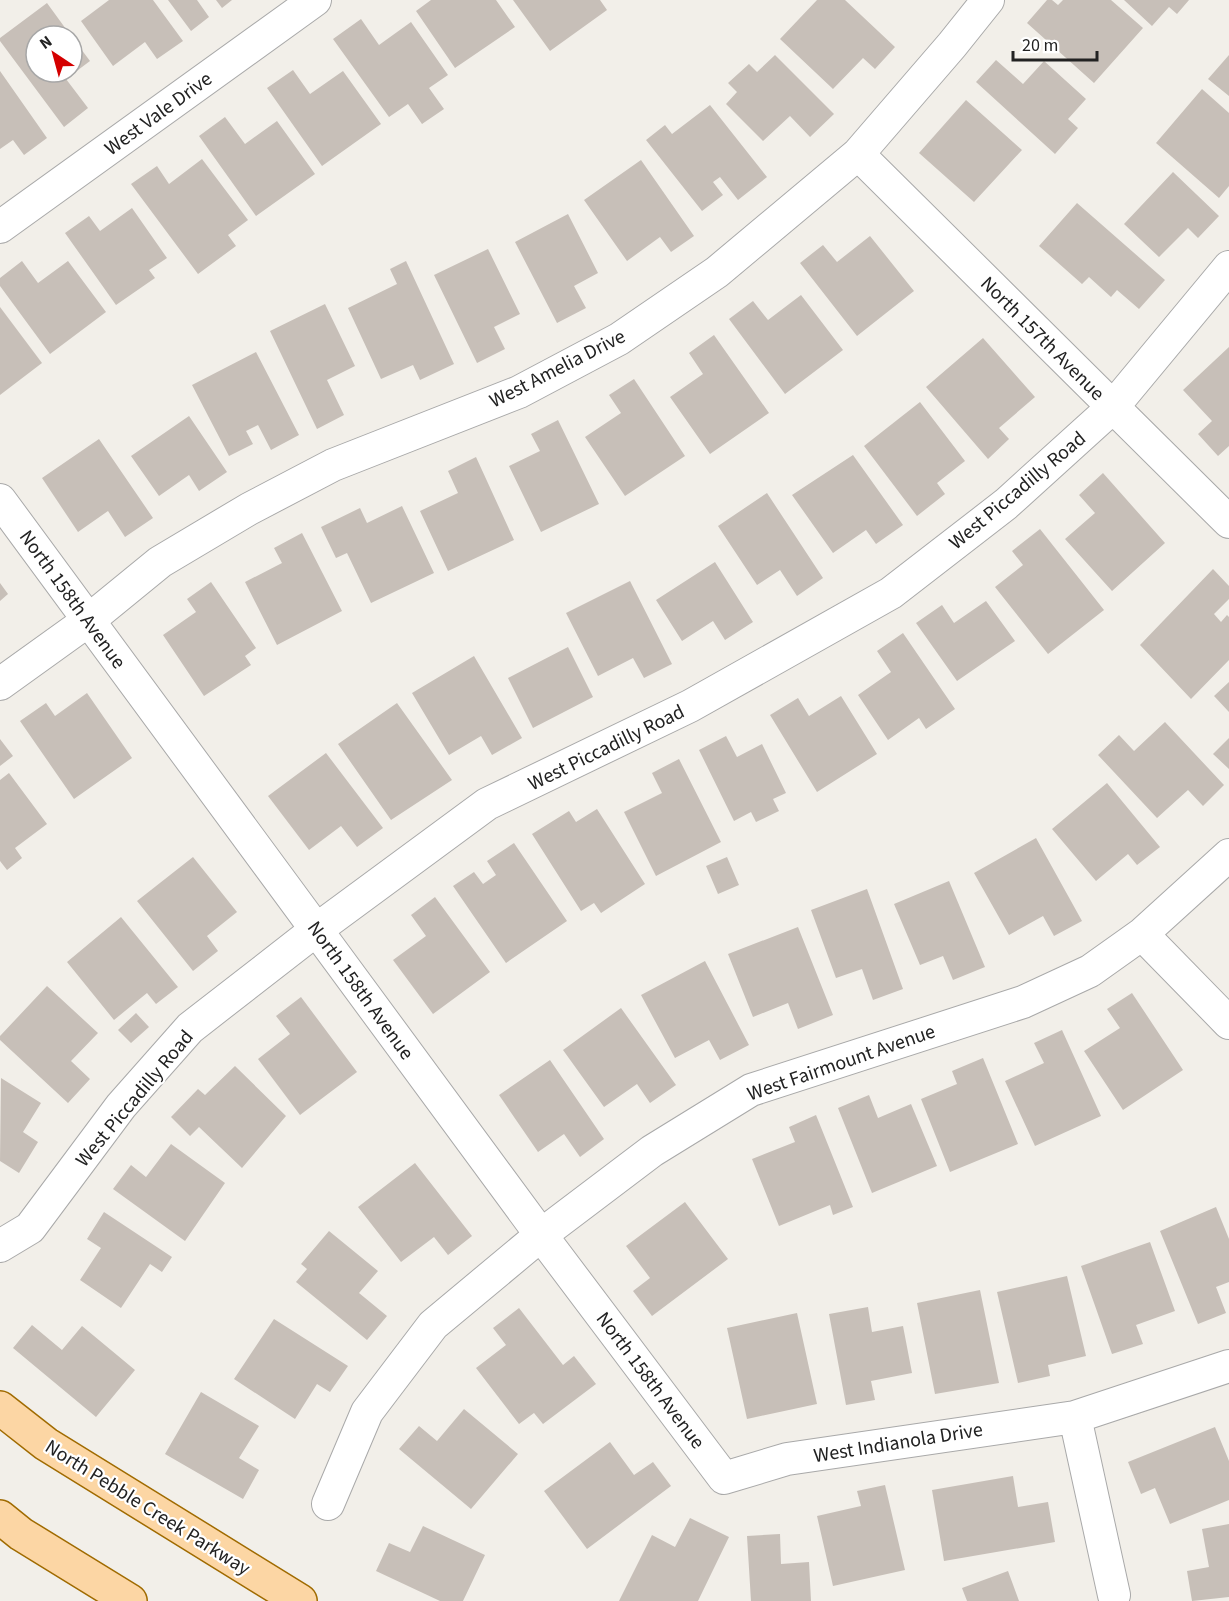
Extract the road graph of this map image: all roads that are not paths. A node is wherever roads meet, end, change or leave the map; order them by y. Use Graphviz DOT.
graph roads {
  1 [pos="315,0"];
  2 [pos="988,0"];
  3 [pos="858,154"];
  4 [pos="0,227"];
  5 [pos="1229,267"];
  6 [pos="1112,408"];
  7 [pos="0,500"];
  8 [pos="1229,522"];
  9 [pos="89,620"];
  10 [pos="0,684"];
  11 [pos="1229,855"];
  12 [pos="316,930"];
  13 [pos="1142,934"];
  14 [pos="1229,1023"];
  15 [pos="541,1235"];
  16 [pos="0,1246"];
  17 [pos="1229,1366"];
  18 [pos="0,1408"];
  19 [pos="1075,1417"];
  20 [pos="724,1478"];
  21 [pos="328,1504"];
  22 [pos="0,1517"];
  23 [pos="1114,1595"];
  24 [pos="129,1601"];
  25 [pos="300,1601"];
  1 -- 4 [label="street, West Vale Drive"];
  2 -- 3 [label="street, West Amelia Drive"];
  3 -- 6 [label="street, North 157th Avenue"];
  3 -- 9 [label="street, West Amelia Drive"];
  5 -- 6 [label="street, West Piccadilly Road"];
  6 -- 8 [label="street, North 157th Avenue"];
  6 -- 12 [label="street, West Piccadilly Road"];
  7 -- 9 [label="street, North 158th Avenue"];
  9 -- 10 [label="street, West Amelia Drive"];
  9 -- 12 [label="street, North 158th Avenue"];
  11 -- 13 [label="street, West Fairmount Avenue"];
  12 -- 15 [label="street, North 158th Avenue"];
  12 -- 16 [label="street, West Piccadilly Road"];
  13 -- 14 [label="street"];
  13 -- 15 [label="street, West Fairmount Avenue"];
  15 -- 20 [label="street, North 158th Avenue"];
  15 -- 21 [label="street, West Fairmount Avenue"];
  17 -- 19 [label="street, West Indianola Drive"];
  18 -- 25 [label="main road, North Pebble Creek Parkway"];
  19 -- 20 [label="street, West Indianola Drive"];
  19 -- 23 [label="street"];
  22 -- 24 [label="main road"];
}
